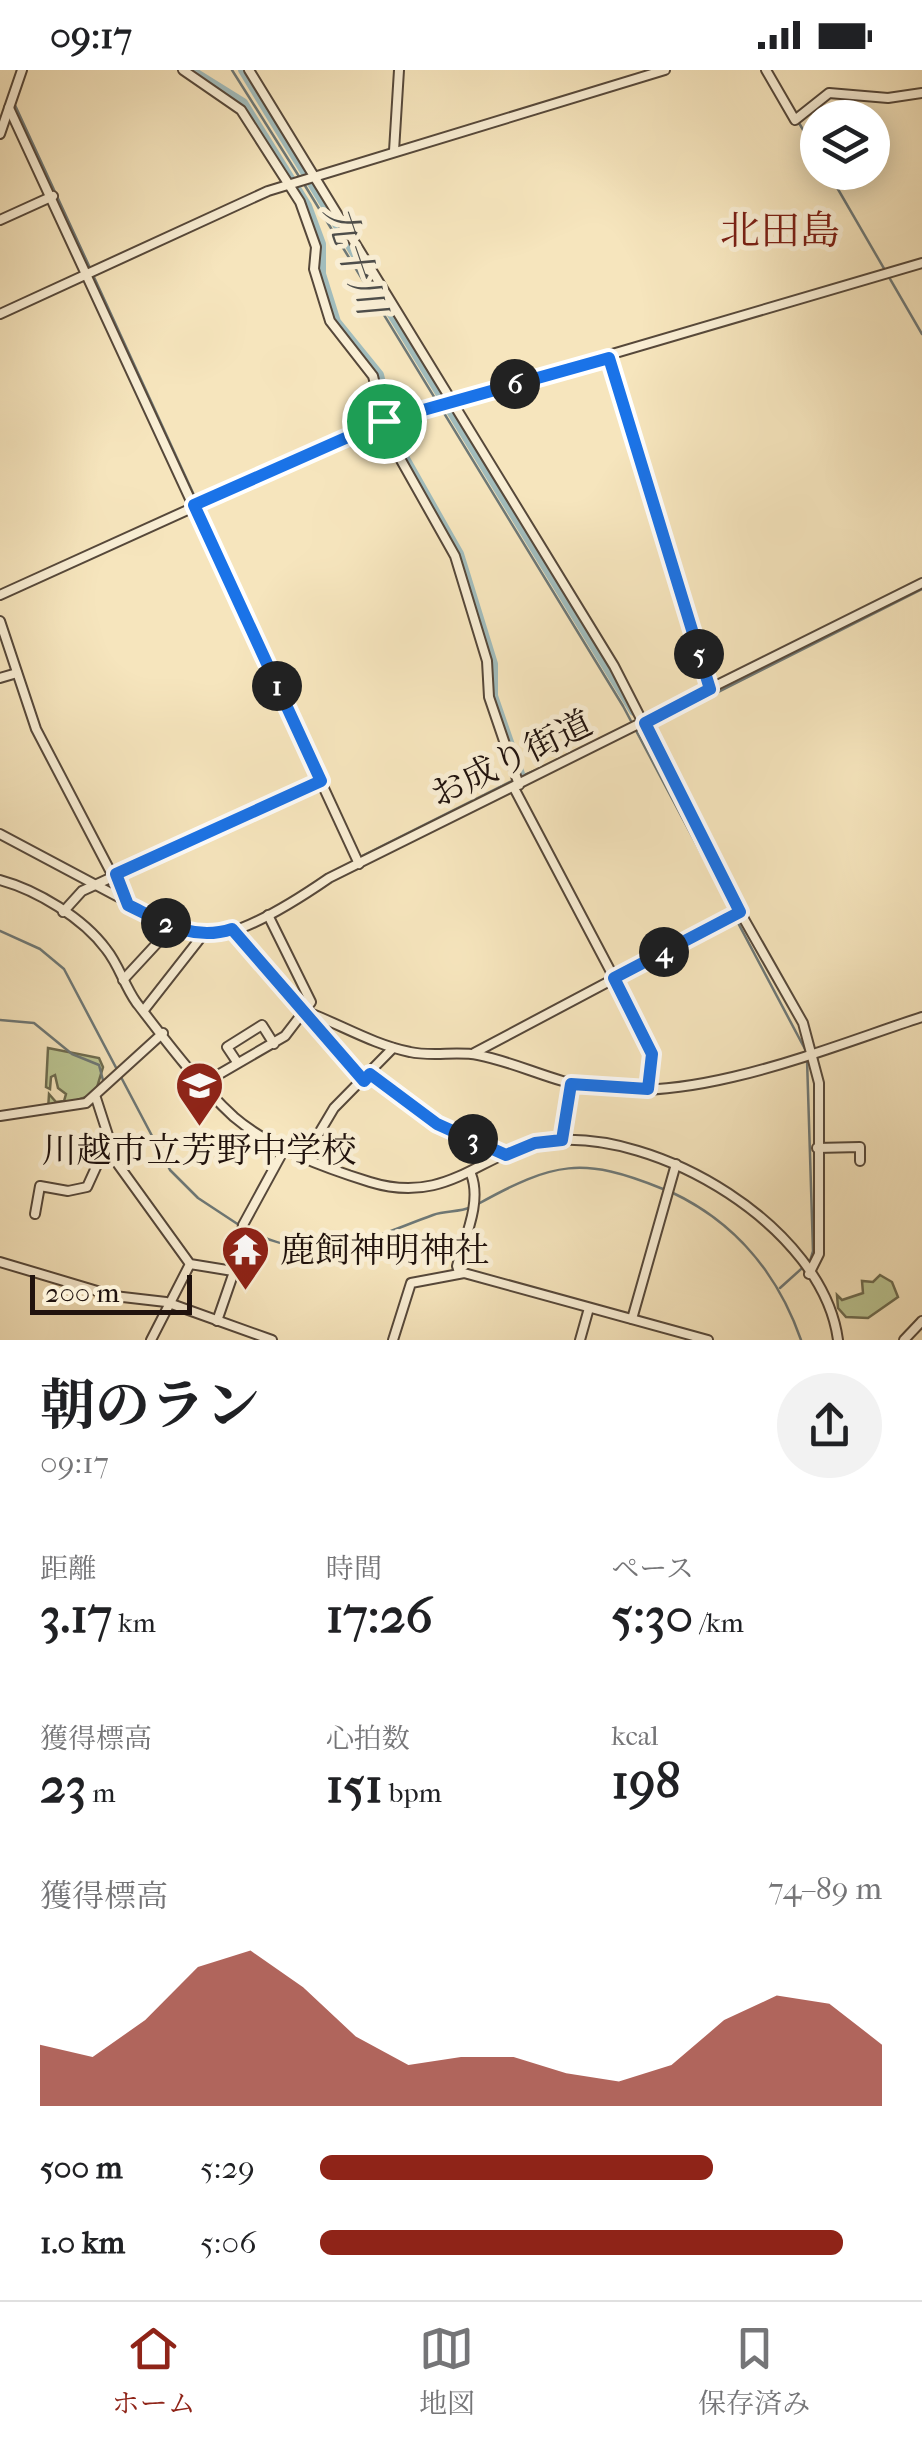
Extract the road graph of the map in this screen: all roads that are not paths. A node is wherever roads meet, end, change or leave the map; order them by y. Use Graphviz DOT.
graph roads {
  1 [pos="22,70"];
  2 [pos="182,70"];
  3 [pos="249,70"];
  4 [pos="399,70"];
  5 [pos="665,70"];
  6 [pos="766,70"];
  7 [pos="922,94"];
  8 [pos="9,108"];
  9 [pos="0,134"];
  10 [pos="394,151"];
  11 [pos="313,176"];
  12 [pos="288,185"];
  13 [pos="53,196"];
  14 [pos="0,220"];
  15 [pos="922,263"];
  16 [pos="88,274"];
  17 [pos="0,314"];
  18 [pos="609,358"];
  19 [pos="454,404"];
  20 [pos="384,421"];
  21 [pos="194,505"];
  22 [pos="922,583"];
  23 [pos="0,595"];
  24 [pos="0,624"];
  25 [pos="17,672"];
  26 [pos="0,678"];
  27 [pos="710,689"];
  28 [pos="645,723"];
  29 [pos="321,781"];
  30 [pos="517,787"];
  31 [pos="0,834"];
  32 [pos="359,864"];
  33 [pos="116,874"];
  34 [pos="0,880"];
  35 [pos="92,885"];
  36 [pos="128,905"];
  37 [pos="63,912"];
  38 [pos="740,912"];
  39 [pos="268,914"];
  40 [pos="172,926"];
  41 [pos="232,929"];
  42 [pos="202,936"];
  43 [pos="614,978"];
  44 [pos="123,980"];
  45 [pos="144,1010"];
  46 [pos="304,1013"];
  47 [pos="922,1017"];
  48 [pos="163,1033"];
  49 [pos="274,1044"];
  50 [pos="393,1048"];
  51 [pos="473,1054"];
  52 [pos="813,1055"];
  53 [pos="237,1062"];
  54 [pos="367,1078"];
  55 [pos="204,1083"];
  56 [pos="571,1084"];
  57 [pos="648,1089"];
  58 [pos="96,1098"];
  59 [pos="0,1116"];
  60 [pos="562,1140"];
  61 [pos="108,1141"];
  62 [pos="285,1148"];
  63 [pos="817,1148"];
  64 [pos="306,1155"];
  65 [pos="506,1155"];
  66 [pos="860,1161"];
  67 [pos="676,1164"];
  68 [pos="471,1174"];
  69 [pos="35,1214"];
  70 [pos="0,1262"];
  71 [pos="190,1264"];
  72 [pos="233,1272"];
  73 [pos="459,1272"];
  74 [pos="809,1274"];
  75 [pos="170,1303"];
  76 [pos="588,1308"];
  77 [pos="216,1320"];
  78 [pos="632,1320"];
  79 [pos="922,1321"];
  80 [pos="151,1340"];
  81 [pos="272,1340"];
  82 [pos="393,1340"];
  83 [pos="580,1340"];
  84 [pos="708,1340"];
  85 [pos="838,1340"];
  86 [pos="904,1340"];
  1 -- 8 [label="street"];
  2 -- 12 [label="street"];
  3 -- 11 [label="street"];
  4 -- 10 [label="street"];
  5 -- 10 [label="street"];
  6 -- 7 [label="street"];
  8 -- 9 [label="street"];
  8 -- 13 [label="street"];
  10 -- 11 [label="street"];
  11 -- 12 [label="street"];
  11 -- 19 [label="street"];
  12 -- 16 [label="street"];
  12 -- 20 [label="street"];
  13 -- 14 [label="street"];
  13 -- 16 [label="street"];
  15 -- 18 [label="street"];
  16 -- 17 [label="street"];
  16 -- 21 [label="street"];
  18 -- 19 [label="street"];
  18 -- 27 [label="street"];
  19 -- 20 [label="street"];
  19 -- 28 [label="street"];
  20 -- 21 [label="street"];
  20 -- 30 [label="street"];
  21 -- 23 [label="street"];
  21 -- 29 [label="street"];
  22 -- 27 [label="street, お成り街道"];
  24 -- 25 [label="street"];
  25 -- 26 [label="street"];
  25 -- 33 [label="street"];
  27 -- 28 [label="street, お成り街道"];
  28 -- 30 [label="street, お成り街道"];
  28 -- 38 [label="street"];
  29 -- 32 [label="street"];
  29 -- 33 [label="street"];
  30 -- 32 [label="street, お成り街道"];
  30 -- 43 [label="street"];
  31 -- 35 [label="street"];
  32 -- 39 [label="street, お成り街道"];
  33 -- 35 [label="street"];
  33 -- 36 [label="street"];
  34 -- 37 [label="street"];
  35 -- 36 [label="street"];
  35 -- 37 [label="street"];
  36 -- 40 [label="street"];
  37 -- 44 [label="street"];
  38 -- 43 [label="street"];
  38 -- 52 [label="street"];
  39 -- 41 [label="street, お成り街道"];
  39 -- 46 [label="street"];
  40 -- 42 [label="street"];
  40 -- 44 [label="street"];
  41 -- 42 [label="street, お成り街道"];
  41 -- 46 [label="street"];
  42 -- 45 [label="street"];
  43 -- 51 [label="street"];
  43 -- 57 [label="street"];
  44 -- 45 [label="street"];
  45 -- 48 [label="street"];
  46 -- 49 [label="street"];
  46 -- 50 [label="street"];
  46 -- 54 [label="street"];
  47 -- 52 [label="street"];
  48 -- 55 [label="street"];
  48 -- 58 [label="street"];
  49 -- 53 [label="street"];
  49 -- 53 [label="street"];
  50 -- 51 [label="street"];
  50 -- 54 [label="street"];
  51 -- 56 [label="street"];
  52 -- 57 [label="street"];
  52 -- 63 [label="street"];
  53 -- 55 [label="street"];
  54 -- 64 [label="street"];
  54 -- 65 [label="street"];
  55 -- 62 [label="street"];
  56 -- 57 [label="street"];
  56 -- 60 [label="street"];
  58 -- 59 [label="street"];
  58 -- 61 [label="street"];
  60 -- 65 [label="street"];
  60 -- 67 [label="street"];
  61 -- 69 [label="street"];
  61 -- 71 [label="street"];
  62 -- 64 [label="street"];
  62 -- 72 [label="street"];
  63 -- 66 [label="street"];
  63 -- 74 [label="street"];
  64 -- 68 [label="street"];
  65 -- 68 [label="street"];
  67 -- 74 [label="street"];
  67 -- 78 [label="street"];
  68 -- 73 [label="street"];
  70 -- 75 [label="street"];
  71 -- 72 [label="street"];
  71 -- 75 [label="street"];
  72 -- 77 [label="street"];
  73 -- 76 [label="street"];
  73 -- 82 [label="street"];
  74 -- 85 [label="street"];
  75 -- 77 [label="street"];
  75 -- 80 [label="street"];
  76 -- 78 [label="street"];
  76 -- 83 [label="street"];
  77 -- 81 [label="street"];
  78 -- 84 [label="street"];
  79 -- 86 [label="street"];
}
